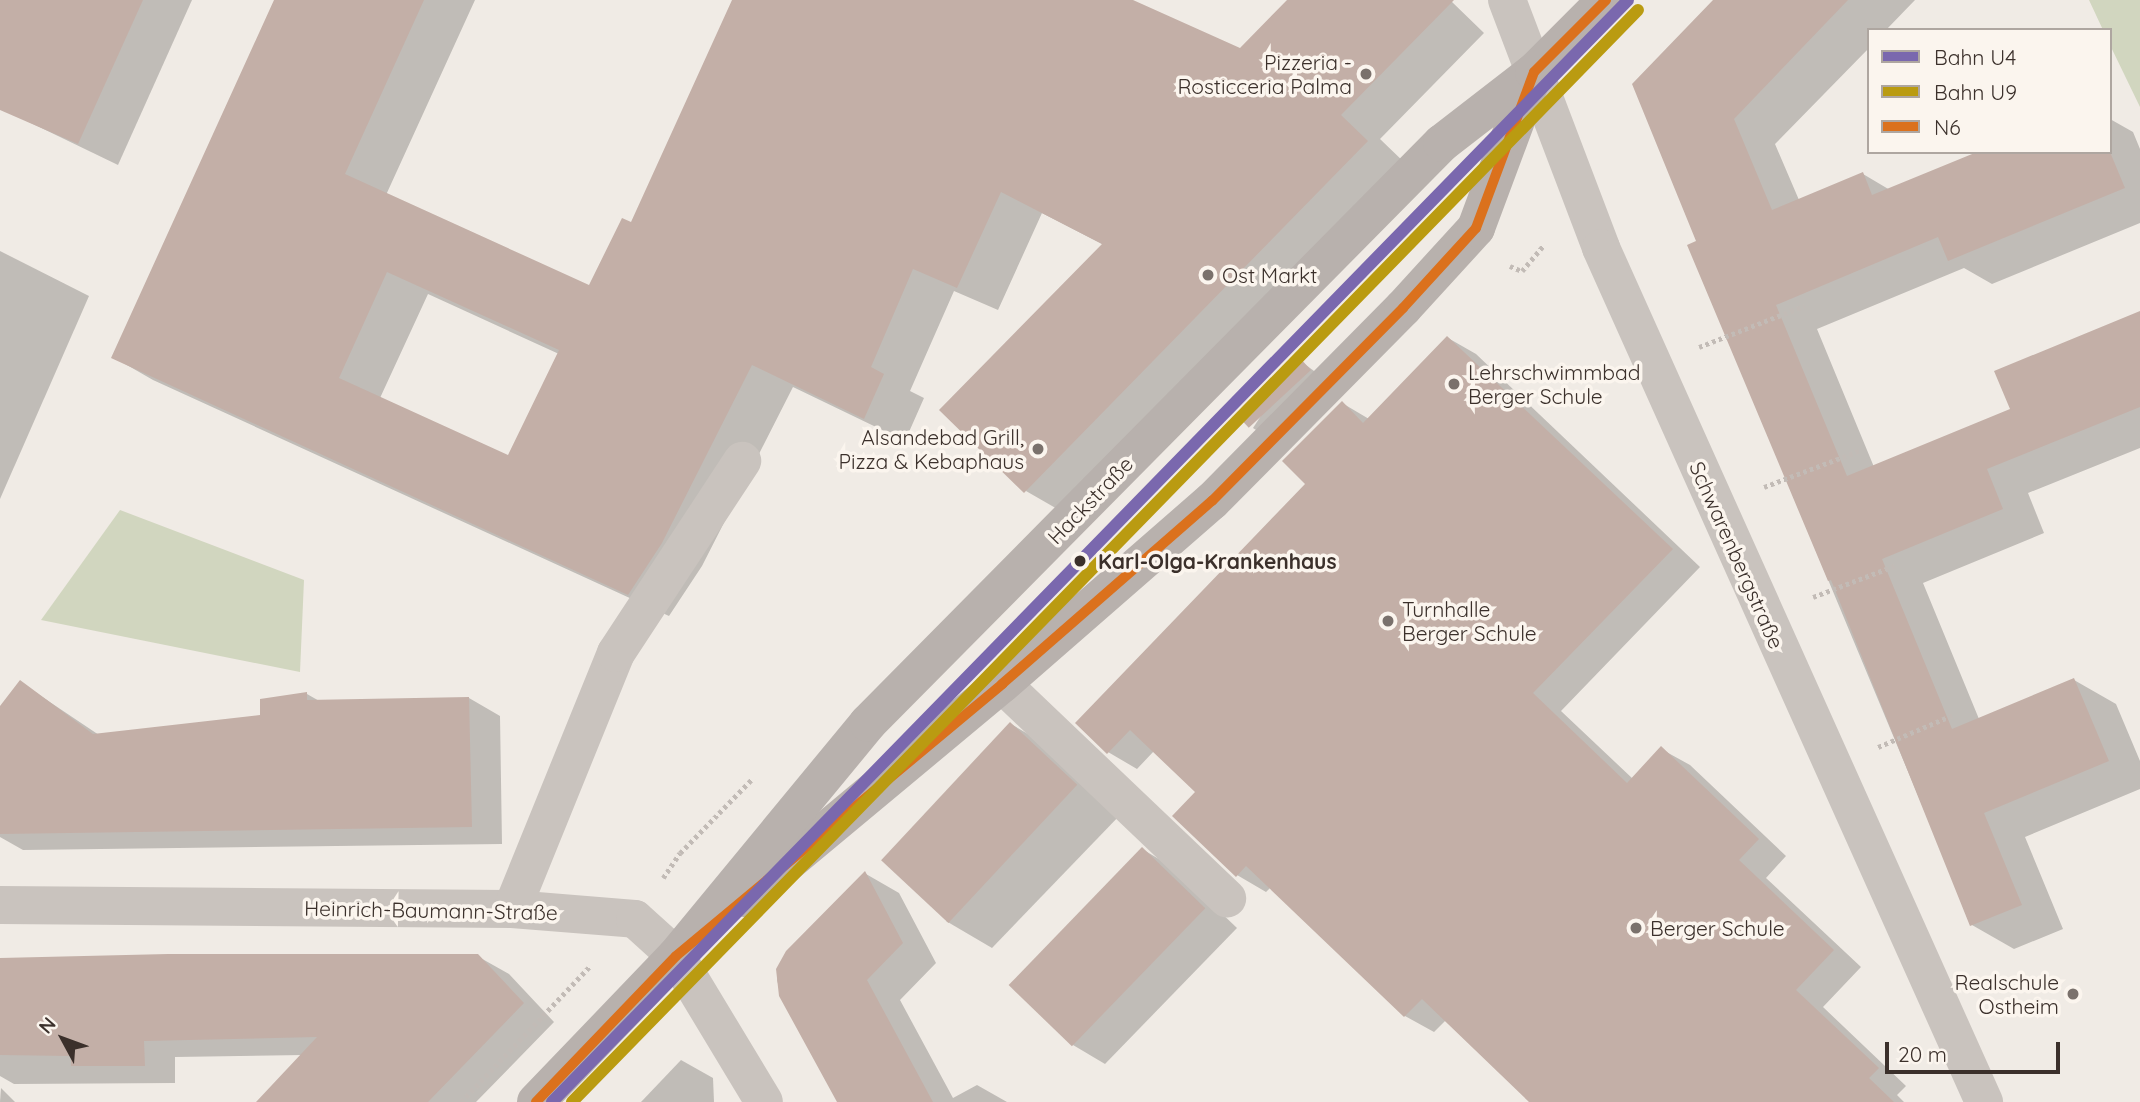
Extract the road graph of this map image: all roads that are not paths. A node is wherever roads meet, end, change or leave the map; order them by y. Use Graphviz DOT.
graph roads {
  1 [pos="1507,0"];
  2 [pos="1606,0"];
  3 [pos="1534,72"];
  4 [pos="742,461"];
  5 [pos="1003,684"];
  6 [pos="1227,898"];
  7 [pos="0,905"];
  8 [pos="512,909"];
  9 [pos="658,939"];
  10 [pos="536,1102"];
  11 [pos="764,1102"];
  12 [pos="1984,1102"];
  1 -- 3 [label="street, Schwarenbergstraße"];
  2 -- 3 [label="main road, Hackstraße"];
  3 -- 5 [label="main road, Hackstraße"];
  3 -- 9 [label="main road, Hackstraße"];
  3 -- 12 [label="street, Schwarenbergstraße"];
  4 -- 8 [label="street"];
  5 -- 6 [label="street"];
  5 -- 9 [label="main road, Hackstraße"];
  7 -- 8 [label="street, Heinrich-Baumann-Straße"];
  8 -- 9 [label="street, Heinrich-Baumann-Straße"];
  9 -- 10 [label="main road, Hackstraße"];
  9 -- 11 [label="street"];
}
